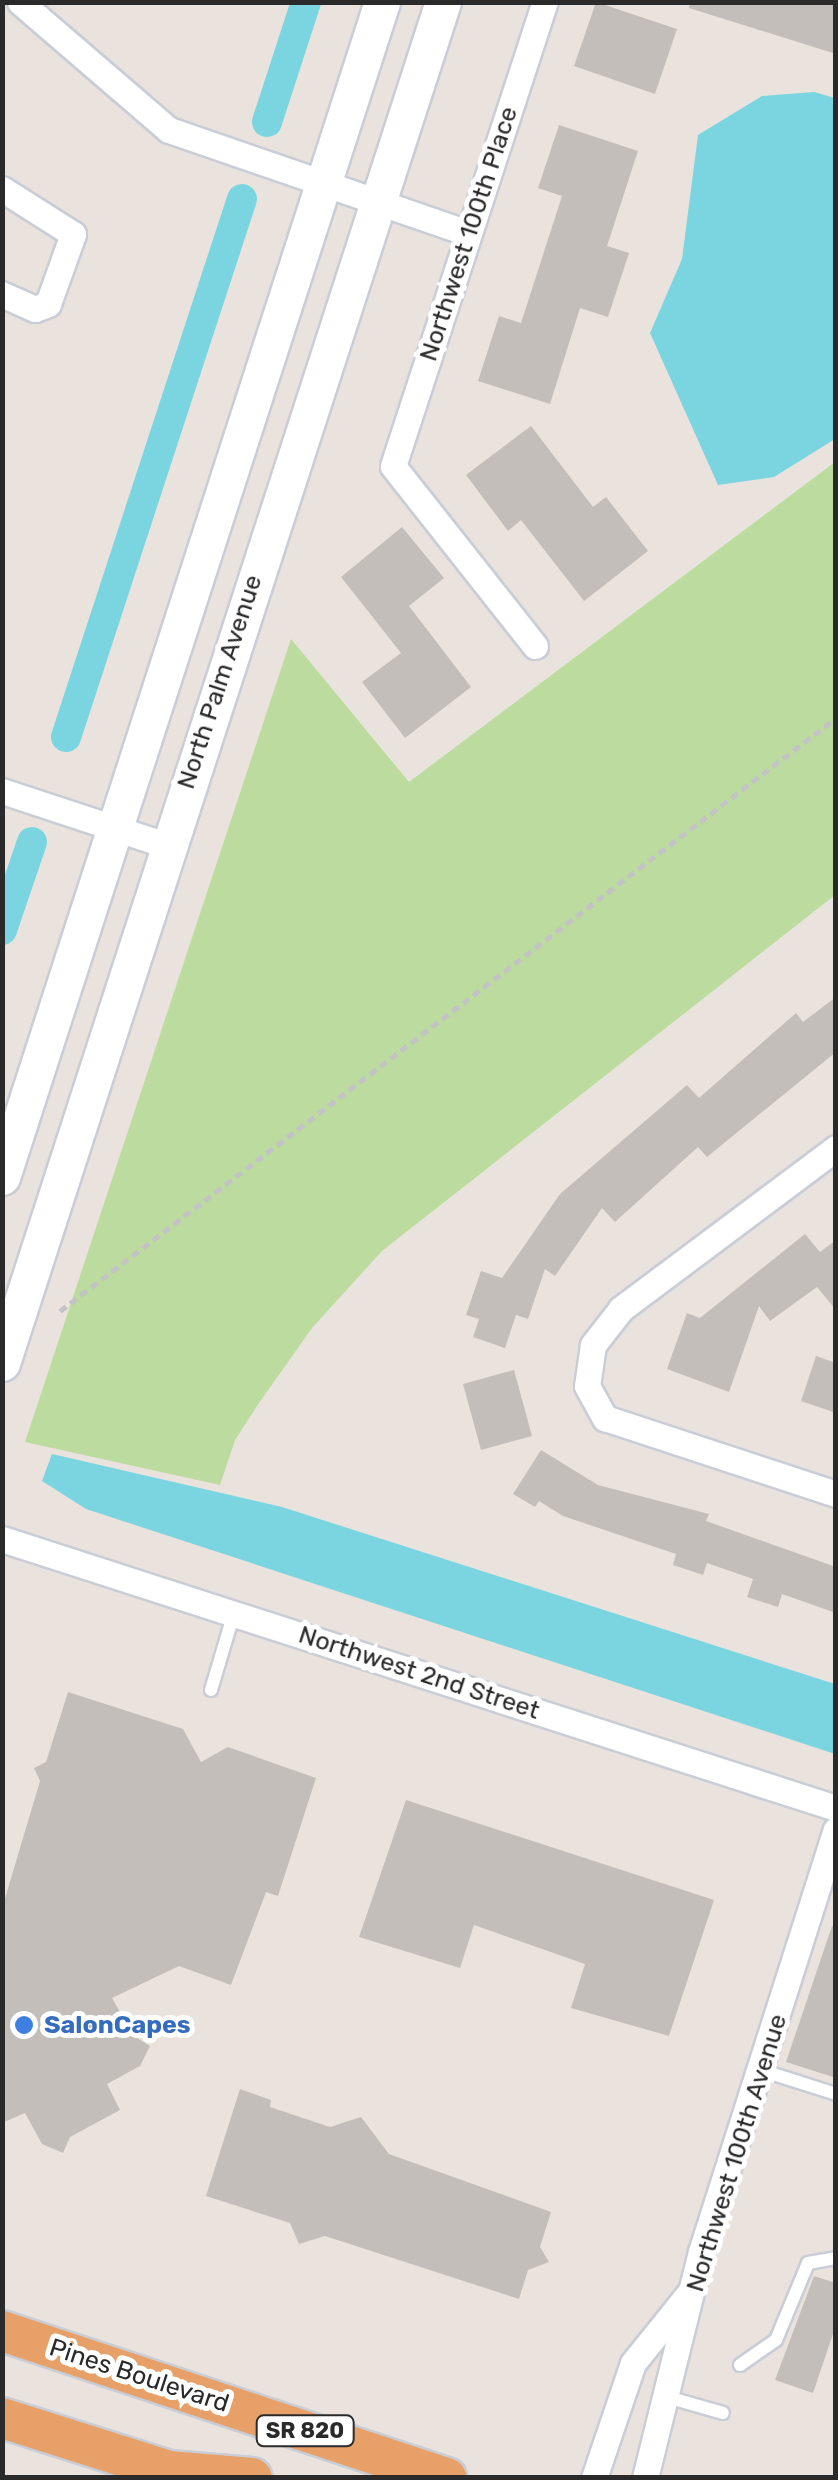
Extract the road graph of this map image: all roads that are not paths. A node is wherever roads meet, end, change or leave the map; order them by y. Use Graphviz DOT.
graph roads {
  1 [pos="20,2"];
  2 [pos="382,2"];
  3 [pos="443,2"];
  4 [pos="545,2"];
  5 [pos="322,184"];
  6 [pos="5,200"];
  7 [pos="376,201"];
  8 [pos="468,233"];
  9 [pos="2,294"];
  10 [pos="535,646"];
  11 [pos="2,792"];
  12 [pos="112,827"];
  13 [pos="166,844"];
  14 [pos="836,1148"];
  15 [pos="2,1176"];
  16 [pos="2,1363"];
  17 [pos="836,1494"];
  18 [pos="2,1539"];
  19 [pos="234,1613"];
  20 [pos="211,1690"];
  21 [pos="836,1808"];
  22 [pos="836,1830"];
  23 [pos="827,1886"];
  24 [pos="761,2070"];
  25 [pos="836,2094"];
  26 [pos="836,2258"];
  27 [pos="694,2287"];
  28 [pos="2,2331"];
  29 [pos="740,2365"];
  30 [pos="667,2397"];
  31 [pos="723,2413"];
  32 [pos="2,2418"];
  33 [pos="180,2474"];
  34 [pos="252,2478"];
  35 [pos="446,2478"];
  36 [pos="594,2478"];
  37 [pos="645,2478"];
  1 -- 5 [label="street"];
  2 -- 5 [label="main road"];
  3 -- 7 [label="main road, North Palm Avenue"];
  4 -- 8 [label="street, Northwest 100th Place"];
  5 -- 7 [label="street"];
  5 -- 12 [label="main road"];
  6 -- 9 [label="street"];
  7 -- 8 [label="street"];
  7 -- 13 [label="main road, North Palm Avenue"];
  8 -- 10 [label="street, Northwest 100th Place"];
  11 -- 12 [label="street"];
  12 -- 13 [label="street"];
  12 -- 15 [label="main road"];
  13 -- 16 [label="main road, North Palm Avenue"];
  14 -- 17 [label="street"];
  18 -- 19 [label="street, Northwest 2nd Street"];
  19 -- 20 [label="lane"];
  19 -- 21 [label="street, Northwest 2nd Street"];
  22 -- 23 [label="street, Northwest 100th Avenue"];
  23 -- 24 [label="street, Northwest 100th Avenue"];
  24 -- 25 [label="lane"];
  24 -- 27 [label="street, Northwest 100th Avenue"];
  26 -- 29 [label="lane"];
  27 -- 30 [label="street, Northwest 100th Avenue"];
  27 -- 36 [label="street"];
  28 -- 35 [label="highway, Pines Boulevard / SR 820"];
  30 -- 31 [label="lane"];
  30 -- 37 [label="street, Northwest 100th Avenue"];
  32 -- 33 [label="highway"];
  33 -- 34 [label="highway"];
}
